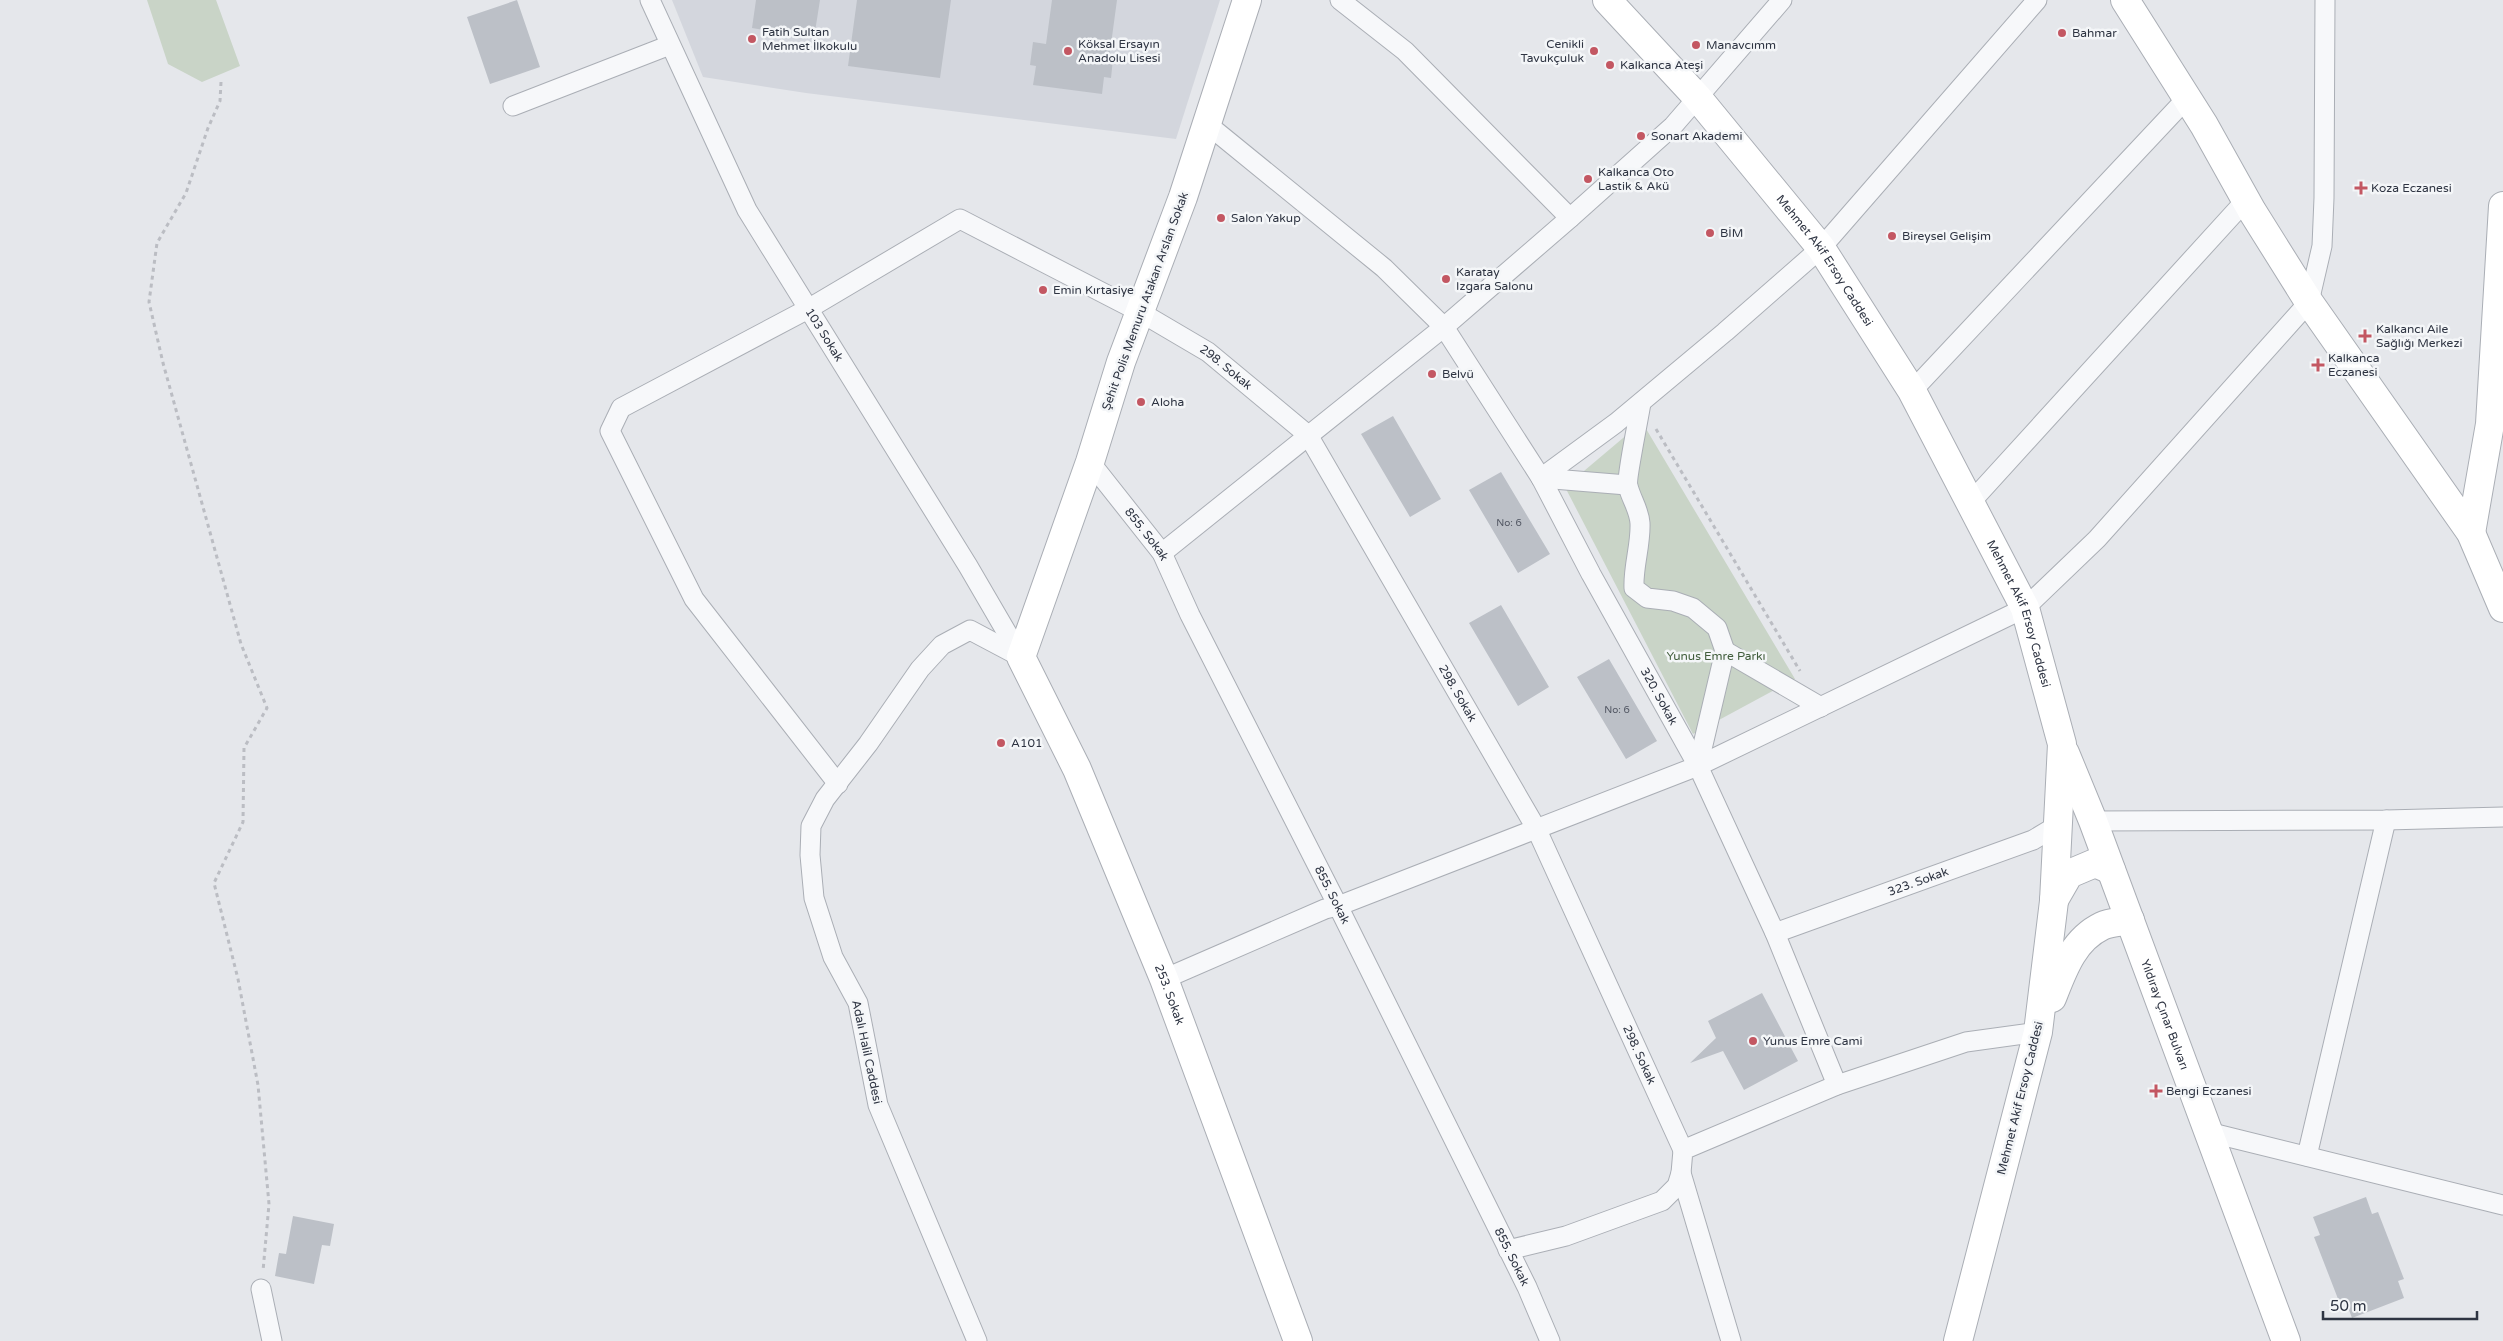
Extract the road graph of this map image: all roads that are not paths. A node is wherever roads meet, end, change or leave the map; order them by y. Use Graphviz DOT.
graph roads {
  1 [pos="650,0"];
  2 [pos="1247,0"];
  3 [pos="1340,0"];
  4 [pos="1606,0"];
  5 [pos="1782,0"];
  6 [pos="2037,0"];
  7 [pos="2325,0"];
  8 [pos="2129,2"];
  9 [pos="670,44"];
  10 [pos="1697,97"];
  11 [pos="2187,98"];
  12 [pos="513,106"];
  13 [pos="1207,124"];
  14 [pos="2246,200"];
  15 [pos="2503,206"];
  16 [pos="1570,218"];
  17 [pos="2502,239"];
  18 [pos="1821,248"];
  19 [pos="2309,302"];
  20 [pos="808,308"];
  21 [pos="1140,312"];
  22 [pos="1444,327"];
  23 [pos="1912,391"];
  24 [pos="1641,403"];
  25 [pos="1308,435"];
  26 [pos="1090,462"];
  27 [pos="1541,478"];
  28 [pos="1627,485"];
  29 [pos="1970,503"];
  30 [pos="2471,533"];
  31 [pos="1162,553"];
  32 [pos="1634,588"];
  33 [pos="1606,601"];
  34 [pos="2025,608"];
  35 [pos="2503,608"];
  36 [pos="1725,651"];
  37 [pos="1021,657"];
  38 [pos="1820,706"];
  39 [pos="2062,744"];
  40 [pos="1698,766"];
  41 [pos="838,784"];
  42 [pos="2503,818"];
  43 [pos="2386,820"];
  44 [pos="2093,821"];
  45 [pos="2058,825"];
  46 [pos="1536,828"];
  47 [pos="2111,870"];
  48 [pos="2054,901"];
  49 [pos="1338,906"];
  50 [pos="2130,920"];
  51 [pos="1775,933"];
  52 [pos="1164,979"];
  53 [pos="2038,1032"];
  54 [pos="1837,1085"];
  55 [pos="2208,1132"];
  56 [pos="1683,1150"];
  57 [pos="2307,1156"];
  58 [pos="1682,1174"];
  59 [pos="2503,1204"];
  60 [pos="1508,1250"];
  61 [pos="261,1289"];
  62 [pos="272,1341"];
  63 [pos="978,1341"];
  64 [pos="1298,1341"];
  65 [pos="1550,1341"];
  66 [pos="1731,1341"];
  67 [pos="1958,1341"];
  68 [pos="2286,1341"];
  1 -- 9 [label="street, 103 Sokak"];
  2 -- 13 [label="street, Şehit Polis Memuru Atakan Arslan Sokak"];
  3 -- 16 [label="street"];
  4 -- 10 [label="street, Mehmet Akif Ersoy Caddesi"];
  5 -- 10 [label="street"];
  6 -- 18 [label="street"];
  7 -- 19 [label="street"];
  8 -- 11 [label="street"];
  9 -- 12 [label="street"];
  9 -- 20 [label="street, 103 Sokak"];
  10 -- 16 [label="street"];
  10 -- 18 [label="street, Mehmet Akif Ersoy Caddesi"];
  11 -- 14 [label="street"];
  11 -- 23 [label="street"];
  13 -- 21 [label="street, Şehit Polis Memuru Atakan Arslan Sokak"];
  13 -- 22 [label="street, 320. Sokak"];
  14 -- 19 [label="street"];
  14 -- 29 [label="street"];
  15 -- 17 [label="street"];
  16 -- 22 [label="street"];
  17 -- 30 [label="street"];
  18 -- 23 [label="street, Mehmet Akif Ersoy Caddesi"];
  18 -- 24 [label="street"];
  19 -- 30 [label="street"];
  19 -- 34 [label="street"];
  20 -- 21 [label="street, 298. Sokak"];
  20 -- 37 [label="street, 103 Sokak"];
  20 -- 41 [label="street"];
  21 -- 25 [label="street, 298. Sokak"];
  21 -- 26 [label="street, Şehit Polis Memuru Atakan Arslan Sokak"];
  22 -- 25 [label="street"];
  22 -- 27 [label="street, 320. Sokak"];
  23 -- 29 [label="street, Mehmet Akif Ersoy Caddesi"];
  24 -- 27 [label="street"];
  24 -- 28 [label="street"];
  25 -- 31 [label="street"];
  25 -- 46 [label="street, 298. Sokak"];
  26 -- 31 [label="street, 855. Sokak"];
  26 -- 37 [label="street, Şehit Polis Memuru Atakan Arslan Sokak"];
  27 -- 28 [label="street"];
  27 -- 33 [label="street, 320. Sokak"];
  28 -- 32 [label="street"];
  29 -- 34 [label="street, Mehmet Akif Ersoy Caddesi"];
  30 -- 35 [label="street"];
  31 -- 49 [label="street, 855. Sokak"];
  32 -- 33 [label="street"];
  32 -- 36 [label="street"];
  33 -- 40 [label="street, 320. Sokak"];
  34 -- 38 [label="street"];
  34 -- 39 [label="street, Mehmet Akif Ersoy Caddesi"];
  36 -- 38 [label="street"];
  36 -- 40 [label="street"];
  37 -- 41 [label="street, Adalı Halil Caddesi"];
  37 -- 52 [label="street, 253. Sokak"];
  38 -- 40 [label="street"];
  39 -- 44 [label="street, Yıldıray Çınar Bulvarı"];
  39 -- 45 [label="street, Mehmet Akif Ersoy Caddesi"];
  40 -- 46 [label="street"];
  40 -- 51 [label="street, 320. Sokak"];
  41 -- 63 [label="street, Adalı Halil Caddesi"];
  42 -- 43 [label="street"];
  43 -- 44 [label="street"];
  43 -- 57 [label="street"];
  44 -- 47 [label="street, Yıldıray Çınar Bulvarı"];
  45 -- 48 [label="street, Mehmet Akif Ersoy Caddesi"];
  45 -- 51 [label="street, 323. Sokak"];
  46 -- 49 [label="street"];
  46 -- 56 [label="street, 298. Sokak"];
  47 -- 48 [label="street"];
  47 -- 50 [label="street, Yıldıray Çınar Bulvarı"];
  48 -- 53 [label="street, Mehmet Akif Ersoy Caddesi"];
  49 -- 52 [label="street"];
  49 -- 60 [label="street, 855. Sokak"];
  50 -- 53 [label="street"];
  50 -- 55 [label="street, Yıldıray Çınar Bulvarı"];
  51 -- 54 [label="street, 320. Sokak"];
  52 -- 64 [label="street, 253. Sokak"];
  53 -- 54 [label="street"];
  53 -- 67 [label="street, Mehmet Akif Ersoy Caddesi"];
  54 -- 56 [label="street"];
  55 -- 57 [label="street"];
  55 -- 68 [label="street, Yıldıray Çınar Bulvarı"];
  56 -- 58 [label="street"];
  57 -- 59 [label="street"];
  58 -- 60 [label="street"];
  58 -- 66 [label="street"];
  60 -- 65 [label="street, 855. Sokak"];
  61 -- 62 [label="street"];
}
